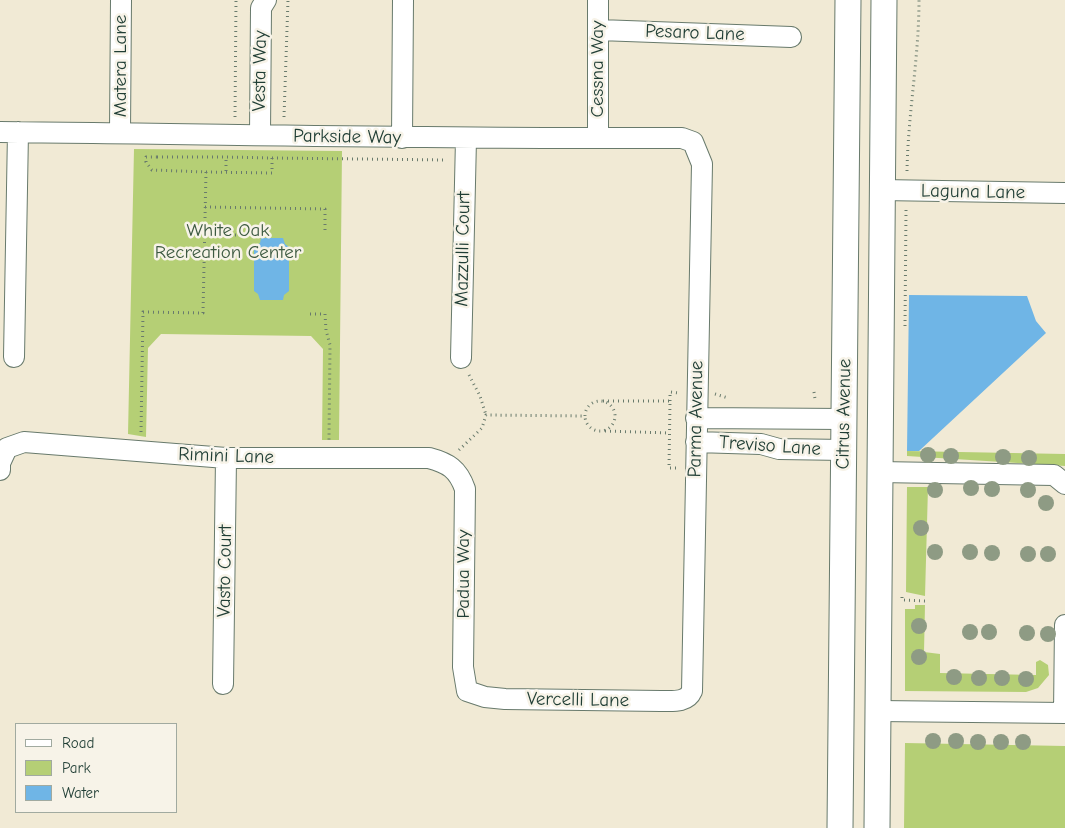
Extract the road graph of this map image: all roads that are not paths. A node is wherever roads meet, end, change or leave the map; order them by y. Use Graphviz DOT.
graph roads {
  1 [pos="121,0"];
  2 [pos="403,0"];
  3 [pos="598,0"];
  4 [pos="848,0"];
  5 [pos="884,0"];
  6 [pos="261,3"];
  7 [pos="600,30"];
  8 [pos="791,37"];
  9 [pos="9,132"];
  10 [pos="120,132"];
  11 [pos="260,134"];
  12 [pos="402,138"];
  13 [pos="598,138"];
  14 [pos="466,139"];
  15 [pos="693,142"];
  16 [pos="881,190"];
  17 [pos="1065,193"];
  18 [pos="14,357"];
  19 [pos="461,358"];
  20 [pos="696,418"];
  21 [pos="762,419"];
  22 [pos="844,420"];
  23 [pos="696,442"];
  24 [pos="761,444"];
  25 [pos="844,450"];
  26 [pos="226,458"];
  27 [pos="446,463"];
  28 [pos="0,470"];
  29 [pos="879,472"];
  30 [pos="1065,484"];
  31 [pos="1065,626"];
  32 [pos="223,684"];
  33 [pos="467,691"];
  34 [pos="690,696"];
  35 [pos="878,711"];
  36 [pos="1065,713"];
  37 [pos="840,828"];
  38 [pos="877,828"];
  1 -- 10 [label="street, Matera Lane"];
  2 -- 12 [label="street"];
  3 -- 7 [label="street, Cessna Way"];
  4 -- 22 [label="main road, Citrus Avenue"];
  5 -- 16 [label="main road, Citrus Avenue"];
  6 -- 11 [label="street, Vesta Way"];
  7 -- 8 [label="street, Pesaro Lane"];
  7 -- 13 [label="street, Cessna Way"];
  9 -- 10 [label="street, Parkside Way"];
  9 -- 18 [label="street"];
  10 -- 11 [label="street, Parkside Way"];
  11 -- 12 [label="street, Parkside Way"];
  12 -- 14 [label="street, Parkside Way"];
  13 -- 14 [label="street, Parkside Way"];
  13 -- 15 [label="street, Parkside Way"];
  14 -- 19 [label="street, Mazzulli Court"];
  15 -- 20 [label="street, Parma Avenue"];
  16 -- 17 [label="street, Laguna Lane"];
  16 -- 29 [label="main road, Citrus Avenue"];
  20 -- 21 [label="street, Treviso Lane"];
  20 -- 23 [label="street, Parma Avenue"];
  21 -- 22 [label="street, Treviso Lane"];
  21 -- 24 [label="street"];
  22 -- 25 [label="main road, Citrus Avenue"];
  23 -- 24 [label="street, Treviso Lane"];
  23 -- 34 [label="street, Parma Avenue"];
  24 -- 25 [label="street, Treviso Lane"];
  25 -- 37 [label="main road, Citrus Avenue"];
  26 -- 27 [label="street, Rimini Lane"];
  26 -- 28 [label="street, Rimini Lane"];
  26 -- 32 [label="street, Vasto Court"];
  27 -- 33 [label="street, Padua Way"];
  29 -- 30 [label="street"];
  29 -- 35 [label="main road, Citrus Avenue"];
  31 -- 36 [label="street"];
  33 -- 34 [label="street, Vercelli Lane"];
  35 -- 36 [label="street"];
  35 -- 38 [label="main road, Citrus Avenue"];
}
